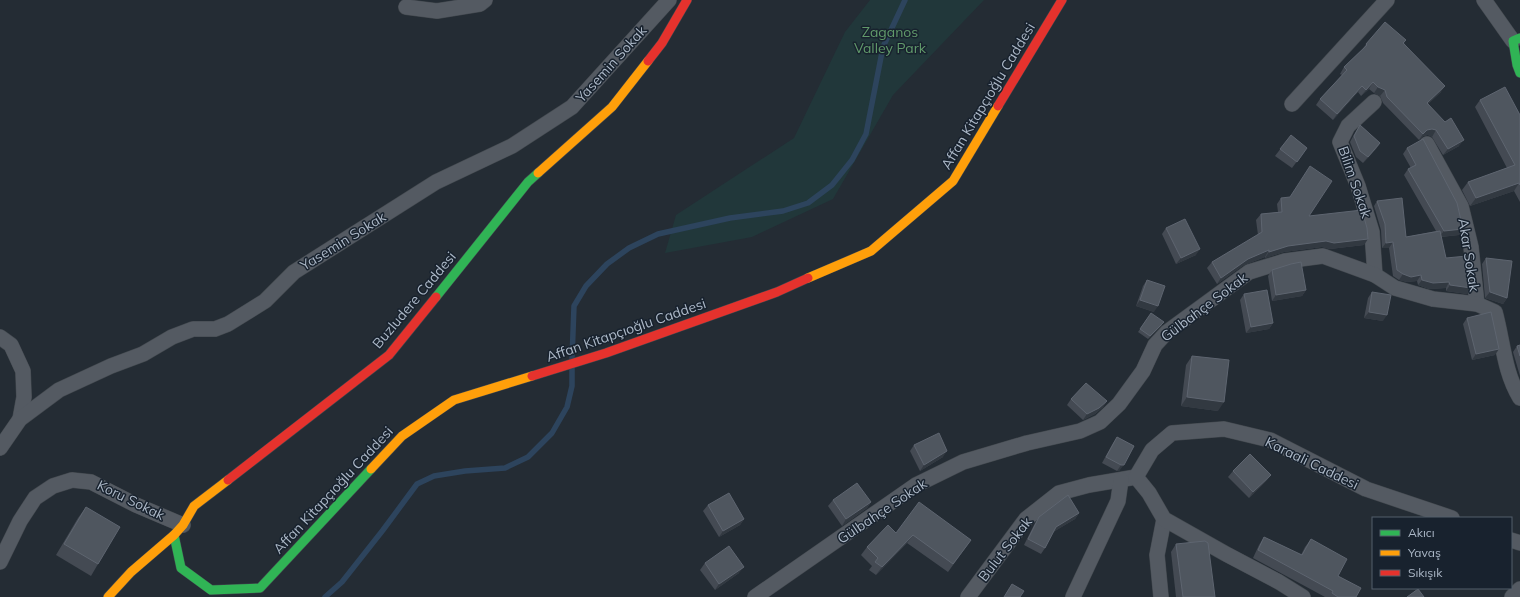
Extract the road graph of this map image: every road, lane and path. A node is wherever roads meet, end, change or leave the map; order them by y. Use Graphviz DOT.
graph roads {
  1 [pos="485,0"];
  2 [pos="669,0"];
  3 [pos="687,0"];
  4 [pos="1062,0"];
  5 [pos="1387,0"];
  6 [pos="1484,0"];
  7 [pos="406,7"];
  8 [pos="1517,39"];
  9 [pos="1520,74"];
  10 [pos="1374,102"];
  11 [pos="1292,104"];
  12 [pos="1427,144"];
  13 [pos="1375,275"];
  14 [pos="1477,304"];
  15 [pos="0,337"];
  16 [pos="1520,398"];
  17 [pos="20,419"];
  18 [pos="0,448"];
  19 [pos="1136,477"];
  20 [pos="1121,480"];
  21 [pos="1449,517"];
  22 [pos="1164,519"];
  23 [pos="178,530"];
  24 [pos="0,562"];
  25 [pos="1520,589"];
  26 [pos="108,597"];
  27 [pos="755,597"];
  28 [pos="968,597"];
  29 [pos="1073,597"];
  30 [pos="1161,597"];
  31 [pos="1303,597"];
  32 [pos="1512,597"];
  1 -- 7 [label="street"];
  2 -- 17 [label="street, Yasemin Sokak"];
  3 -- 23 [label="street, Buzludere Caddesi"];
  4 -- 23 [label="street, Affan Kitapçıoğlu Caddesi"];
  5 -- 11 [label="street"];
  6 -- 8 [label="street"];
  8 -- 9 [label="street"];
  10 -- 13 [label="street, Bilim Sokak"];
  12 -- 14 [label="street, Akar Sokak"];
  13 -- 14 [label="street, Gülbahçe Sokak"];
  13 -- 27 [label="street, Gülbahçe Sokak"];
  14 -- 16 [label="street, Gülbahçe Sokak"];
  15 -- 17 [label="street"];
  17 -- 18 [label="street, Yasemin Sokak"];
  19 -- 20 [label="street, Bulut Sokak"];
  19 -- 21 [label="street, Karaali Caddesi"];
  19 -- 22 [label="street"];
  20 -- 28 [label="street, Bulut Sokak"];
  20 -- 29 [label="street"];
  22 -- 30 [label="street"];
  22 -- 31 [label="street"];
  23 -- 24 [label="street, Koru Sokak"];
  23 -- 26 [label="street, Buzludere Caddesi"];
  25 -- 32 [label="street"];
}
